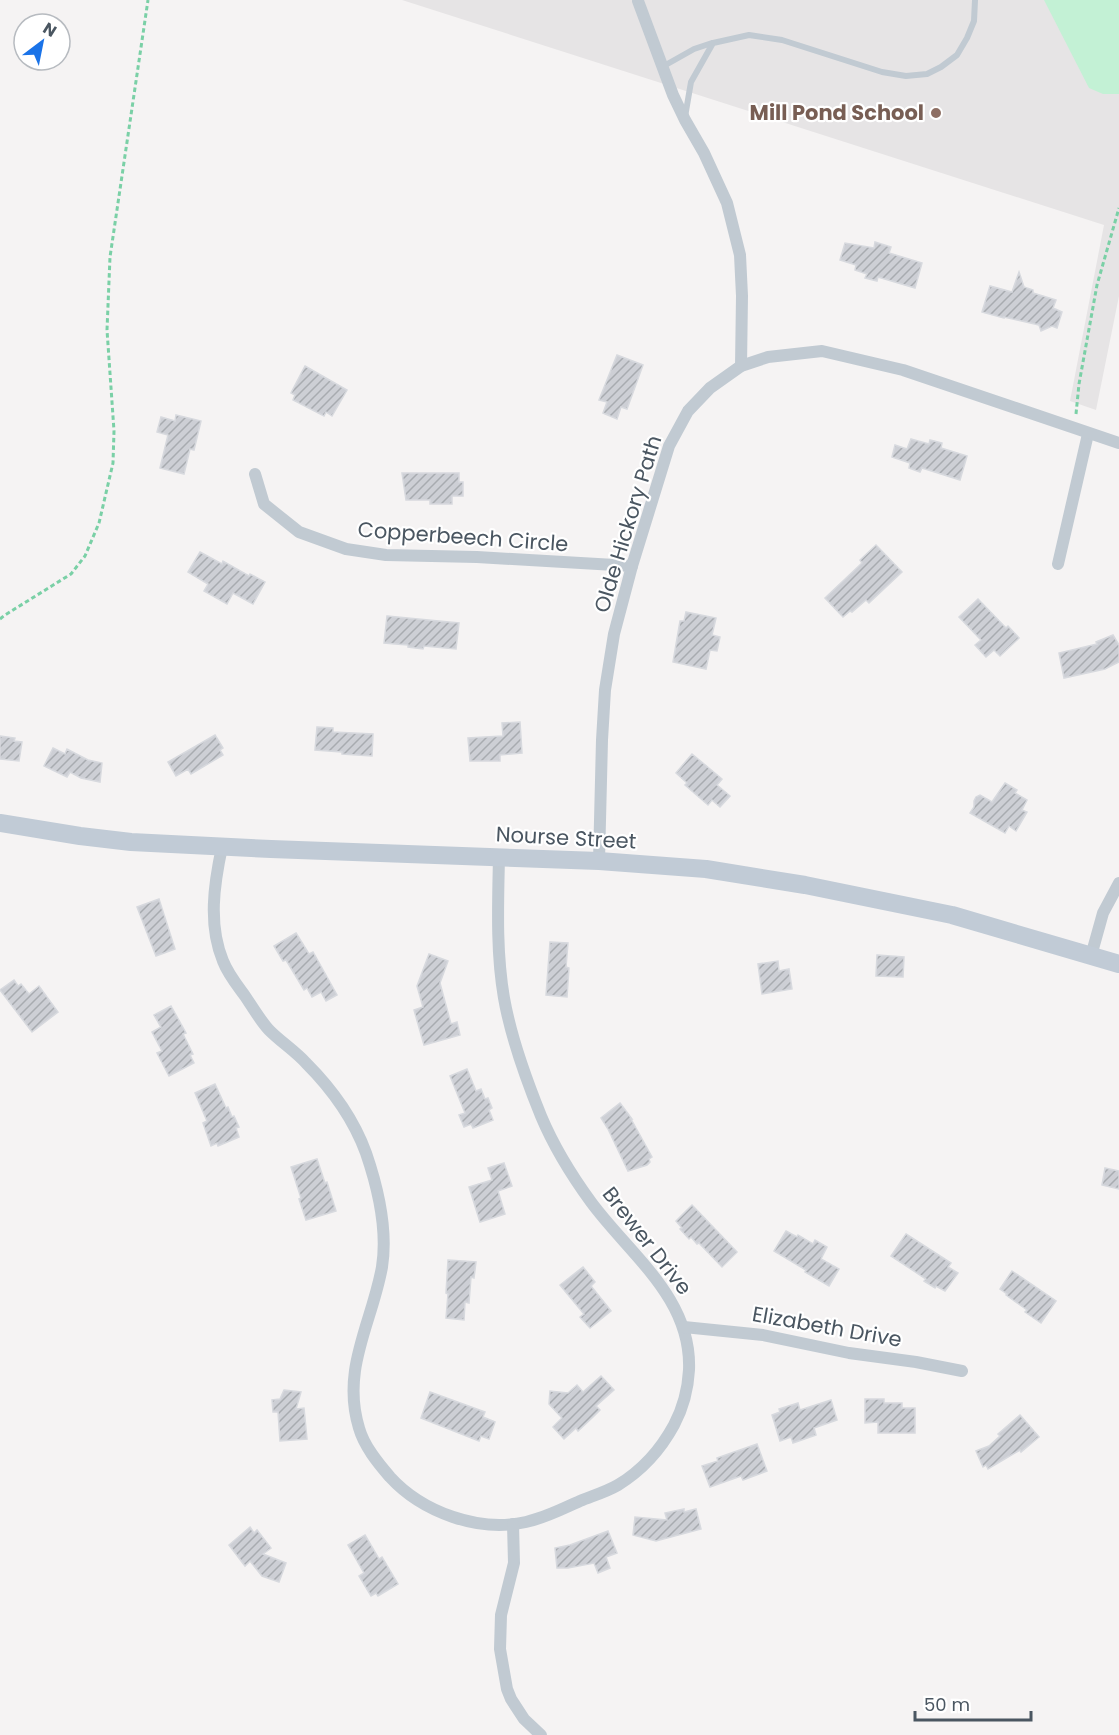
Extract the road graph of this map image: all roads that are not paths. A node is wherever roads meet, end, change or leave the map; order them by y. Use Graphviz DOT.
graph roads {
  1 [pos="975,0"];
  2 [pos="638,1"];
  3 [pos="713,43"];
  4 [pos="662,67"];
  5 [pos="685,120"];
  6 [pos="741,366"];
  7 [pos="1088,434"];
  8 [pos="1119,443"];
  9 [pos="255,474"];
  10 [pos="1058,564"];
  11 [pos="632,566"];
  12 [pos="0,823"];
  13 [pos="222,847"];
  14 [pos="499,857"];
  15 [pos="599,861"];
  16 [pos="1119,883"];
  17 [pos="1091,956"];
  18 [pos="1119,964"];
  19 [pos="684,1327"];
  20 [pos="962,1371"];
  21 [pos="513,1524"];
  22 [pos="542,1735"];
  1 -- 3 [label="lane"];
  2 -- 4 [label="street"];
  3 -- 4 [label="lane"];
  3 -- 5 [label="lane"];
  4 -- 5 [label="street"];
  5 -- 6 [label="street"];
  6 -- 7 [label="street, Olde Hickory Path"];
  6 -- 11 [label="street, Olde Hickory Path"];
  7 -- 8 [label="street, Olde Hickory Path"];
  7 -- 10 [label="street"];
  9 -- 11 [label="street, Copperbeech Circle"];
  11 -- 15 [label="street, Olde Hickory Path"];
  12 -- 13 [label="main road, Nourse Street"];
  13 -- 14 [label="main road, Nourse Street"];
  13 -- 21 [label="street, Brewer Drive"];
  14 -- 15 [label="main road, Nourse Street"];
  14 -- 19 [label="street, Brewer Drive"];
  15 -- 17 [label="main road, Nourse Street"];
  16 -- 17 [label="street"];
  17 -- 18 [label="main road, Nourse Street"];
  19 -- 20 [label="street, Elizabeth Drive"];
  19 -- 21 [label="street, Brewer Drive"];
  21 -- 22 [label="street"];
}
